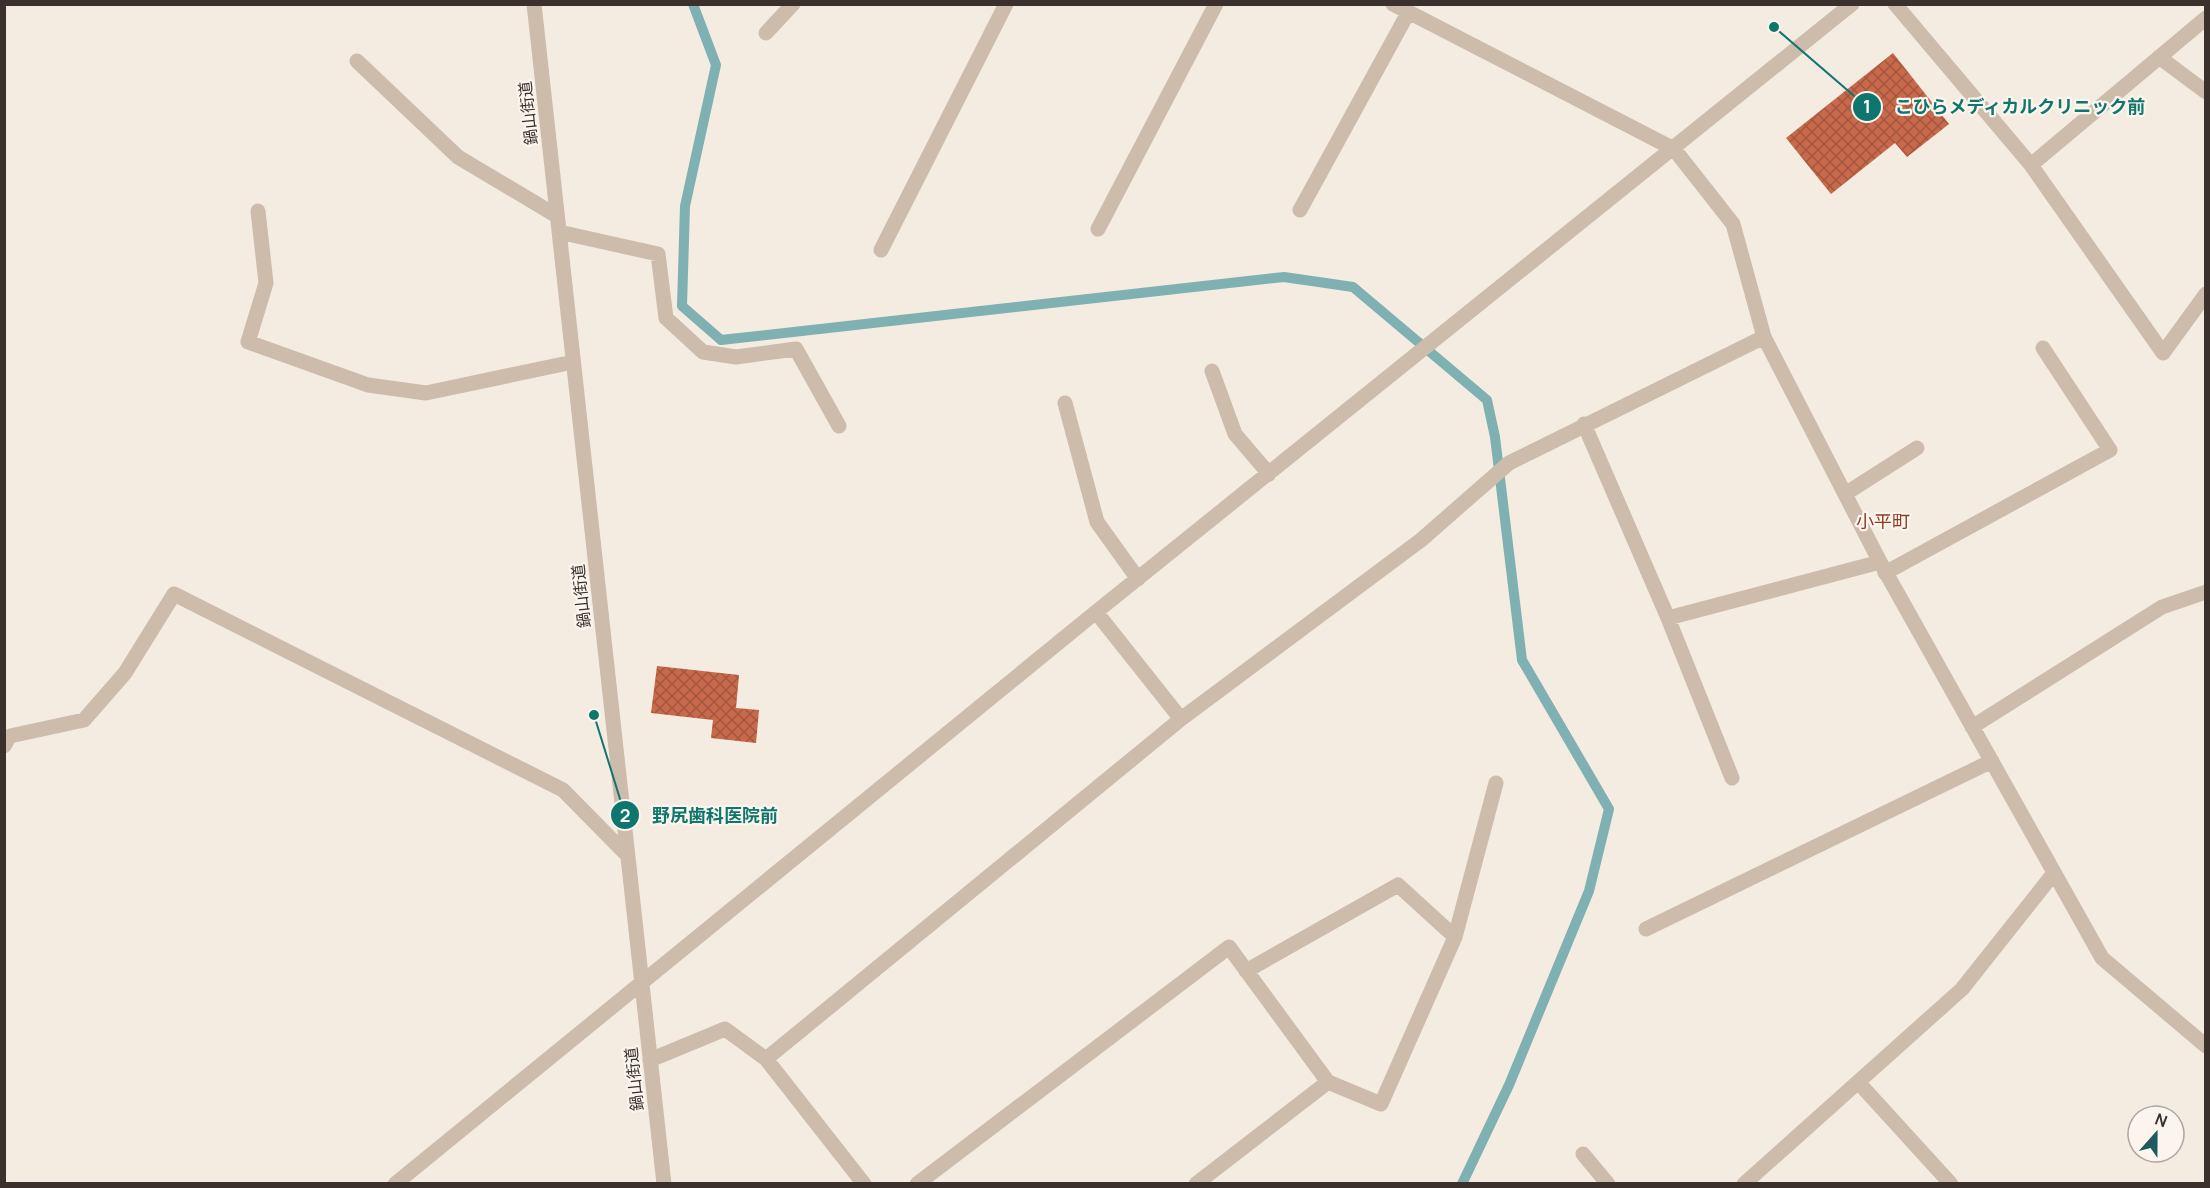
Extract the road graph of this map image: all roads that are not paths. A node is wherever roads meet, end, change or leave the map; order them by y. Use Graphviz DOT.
graph roads {
  1 [pos="534,4"];
  2 [pos="793,4"];
  3 [pos="1006,4"];
  4 [pos="1216,4"];
  5 [pos="1393,4"];
  6 [pos="1852,4"];
  7 [pos="1896,4"];
  8 [pos="1408,13"];
  9 [pos="2205,18"];
  10 [pos="766,33"];
  11 [pos="2159,57"];
  12 [pos="357,61"];
  13 [pos="2205,92"];
  14 [pos="1674,149"];
  15 [pos="2031,165"];
  16 [pos="1300,210"];
  17 [pos="258,211"];
  18 [pos="557,216"];
  19 [pos="1098,229"];
  20 [pos="559,232"];
  21 [pos="881,250"];
  22 [pos="2205,294"];
  23 [pos="1764,337"];
  24 [pos="2043,348"];
  25 [pos="573,363"];
  26 [pos="1212,371"];
  27 [pos="1065,403"];
  28 [pos="1584,424"];
  29 [pos="839,426"];
  30 [pos="1917,448"];
  31 [pos="1269,474"];
  32 [pos="1845,494"];
  33 [pos="1883,567"];
  34 [pos="1138,579"];
  35 [pos="2205,592"];
  36 [pos="1096,612"];
  37 [pos="1668,618"];
  38 [pos="1181,719"];
  39 [pos="1972,727"];
  40 [pos="4,746"];
  41 [pos="1992,761"];
  42 [pos="1732,778"];
  43 [pos="1496,783"];
  44 [pos="628,856"];
  45 [pos="2054,873"];
  46 [pos="1646,929"];
  47 [pos="1455,937"];
  48 [pos="1246,971"];
  49 [pos="642,984"];
  50 [pos="2202,1045"];
  51 [pos="766,1059"];
  52 [pos="651,1060"];
  53 [pos="1328,1082"];
  54 [pos="1858,1082"];
  55 [pos="1583,1154"];
  56 [pos="395,1184"];
  57 [pos="664,1184"];
  58 [pos="864,1184"];
  59 [pos="916,1184"];
  60 [pos="1196,1184"];
  61 [pos="1608,1184"];
  62 [pos="1744,1184"];
  63 [pos="1951,1184"];
  1 -- 18 [label="street, 鍋山街道"];
  2 -- 10 [label="street"];
  3 -- 21 [label="street"];
  4 -- 19 [label="street"];
  5 -- 8 [label="street"];
  6 -- 14 [label="street"];
  7 -- 15 [label="street"];
  8 -- 14 [label="street"];
  8 -- 16 [label="street"];
  9 -- 11 [label="street"];
  11 -- 13 [label="street"];
  11 -- 15 [label="street"];
  12 -- 18 [label="street"];
  14 -- 23 [label="street"];
  14 -- 31 [label="street"];
  15 -- 22 [label="street"];
  17 -- 25 [label="street"];
  18 -- 20 [label="street, 鍋山街道"];
  20 -- 25 [label="street, 鍋山街道"];
  20 -- 29 [label="street"];
  23 -- 28 [label="street"];
  23 -- 32 [label="street"];
  24 -- 33 [label="street"];
  25 -- 44 [label="street, 鍋山街道"];
  26 -- 31 [label="street"];
  27 -- 34 [label="street"];
  28 -- 37 [label="street"];
  28 -- 38 [label="street"];
  30 -- 32 [label="street"];
  31 -- 34 [label="street"];
  32 -- 33 [label="street"];
  33 -- 37 [label="street"];
  33 -- 39 [label="street"];
  34 -- 36 [label="street"];
  35 -- 39 [label="street"];
  36 -- 38 [label="street"];
  36 -- 49 [label="street"];
  37 -- 42 [label="street"];
  38 -- 51 [label="street"];
  39 -- 41 [label="street"];
  40 -- 44 [label="street"];
  41 -- 45 [label="street"];
  41 -- 46 [label="street"];
  43 -- 47 [label="street"];
  44 -- 49 [label="street, 鍋山街道"];
  45 -- 50 [label="street"];
  45 -- 54 [label="street"];
  47 -- 48 [label="street"];
  47 -- 53 [label="street"];
  48 -- 53 [label="street"];
  48 -- 59 [label="street"];
  49 -- 52 [label="street, 鍋山街道"];
  49 -- 56 [label="street"];
  51 -- 52 [label="street"];
  51 -- 58 [label="street"];
  52 -- 57 [label="street, 鍋山街道"];
  53 -- 60 [label="street"];
  54 -- 62 [label="street"];
  54 -- 63 [label="street"];
  55 -- 61 [label="street"];
}
